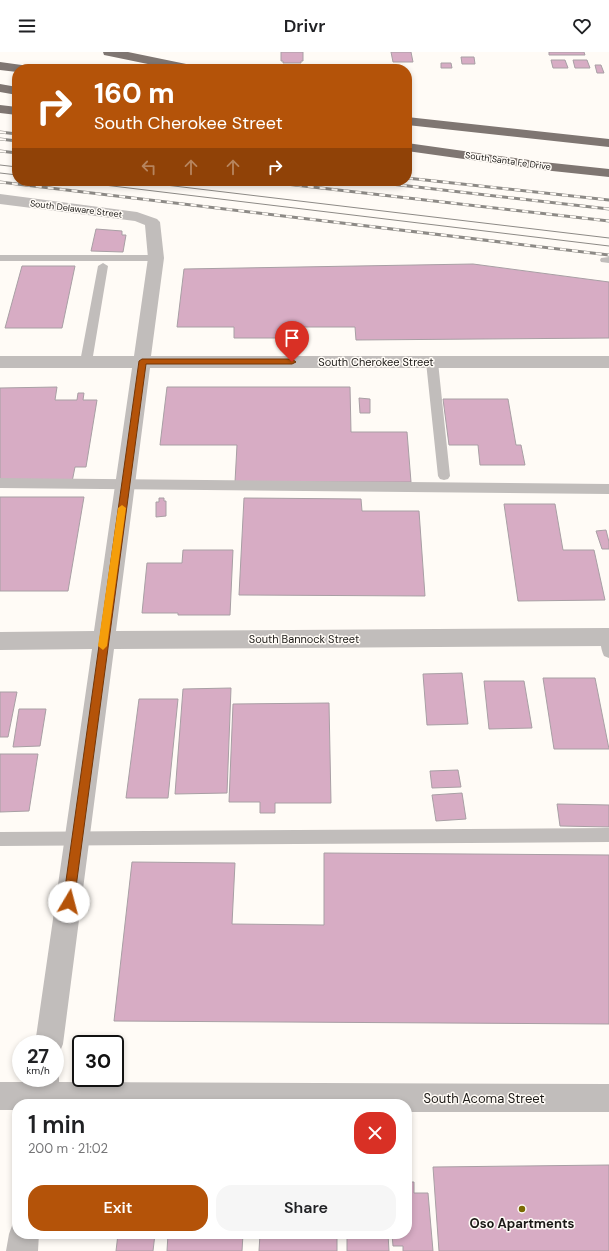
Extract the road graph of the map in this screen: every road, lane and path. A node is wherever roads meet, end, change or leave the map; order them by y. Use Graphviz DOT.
graph roads {
  1 [pos="109,52"];
  2 [pos="167,64"];
  3 [pos="0,66"];
  4 [pos="12,68"];
  5 [pos="0,88"];
  6 [pos="12,90"];
  7 [pos="0,109"];
  8 [pos="12,110"];
  9 [pos="412,117"];
  10 [pos="412,122"];
  11 [pos="457,127"];
  12 [pos="609,143"];
  13 [pos="412,148"];
  14 [pos="609,173"];
  15 [pos="0,199"];
  16 [pos="0,258"];
  17 [pos="156,258"];
  18 [pos="103,266"];
  19 [pos="142,361"];
  20 [pos="0,362"];
  21 [pos="86,362"];
  22 [pos="432,362"];
  23 [pos="609,362"];
  24 [pos="444,476"];
  25 [pos="0,483"];
  26 [pos="126,483"];
  27 [pos="609,489"];
  28 [pos="103,640"];
  29 [pos="0,641"];
  30 [pos="608,642"];
  31 [pos="609,835"];
  32 [pos="0,839"];
  33 [pos="78,839"];
  34 [pos="50,1035"];
  35 [pos="43,1093"];
  36 [pos="0,1096"];
  37 [pos="609,1098"];
  38 [pos="23,1239"];
  39 [pos="22,1251"];
  1 -- 2 [label="highway"];
  3 -- 4 [label="highway"];
  5 -- 6 [label="highway"];
  7 -- 8 [label="highway"];
  9 -- 11 [label="highway"];
  10 -- 11 [label="highway"];
  11 -- 12 [label="highway"];
  13 -- 14 [label="highway, South Santa Fe Drive"];
  15 -- 17 [label="street, South Delaware Street"];
  16 -- 17 [label="lane"];
  17 -- 19 [label="street"];
  18 -- 21 [label="lane"];
  19 -- 21 [label="street, South Cherokee Street"];
  19 -- 22 [label="street, South Cherokee Street"];
  19 -- 26 [label="street"];
  20 -- 21 [label="street, South Cherokee Street"];
  22 -- 23 [label="street, South Cherokee Street"];
  22 -- 24 [label="lane"];
  25 -- 26 [label="lane"];
  26 -- 27 [label="lane"];
  26 -- 28 [label="street"];
  28 -- 29 [label="street, South Bannock Street"];
  28 -- 30 [label="street, South Bannock Street"];
  28 -- 33 [label="street"];
  31 -- 33 [label="lane"];
  32 -- 33 [label="lane"];
  33 -- 34 [label="street"];
  35 -- 36 [label="street, South Acoma Street"];
  35 -- 37 [label="street, South Acoma Street"];
  38 -- 39 [label="street"];
}
